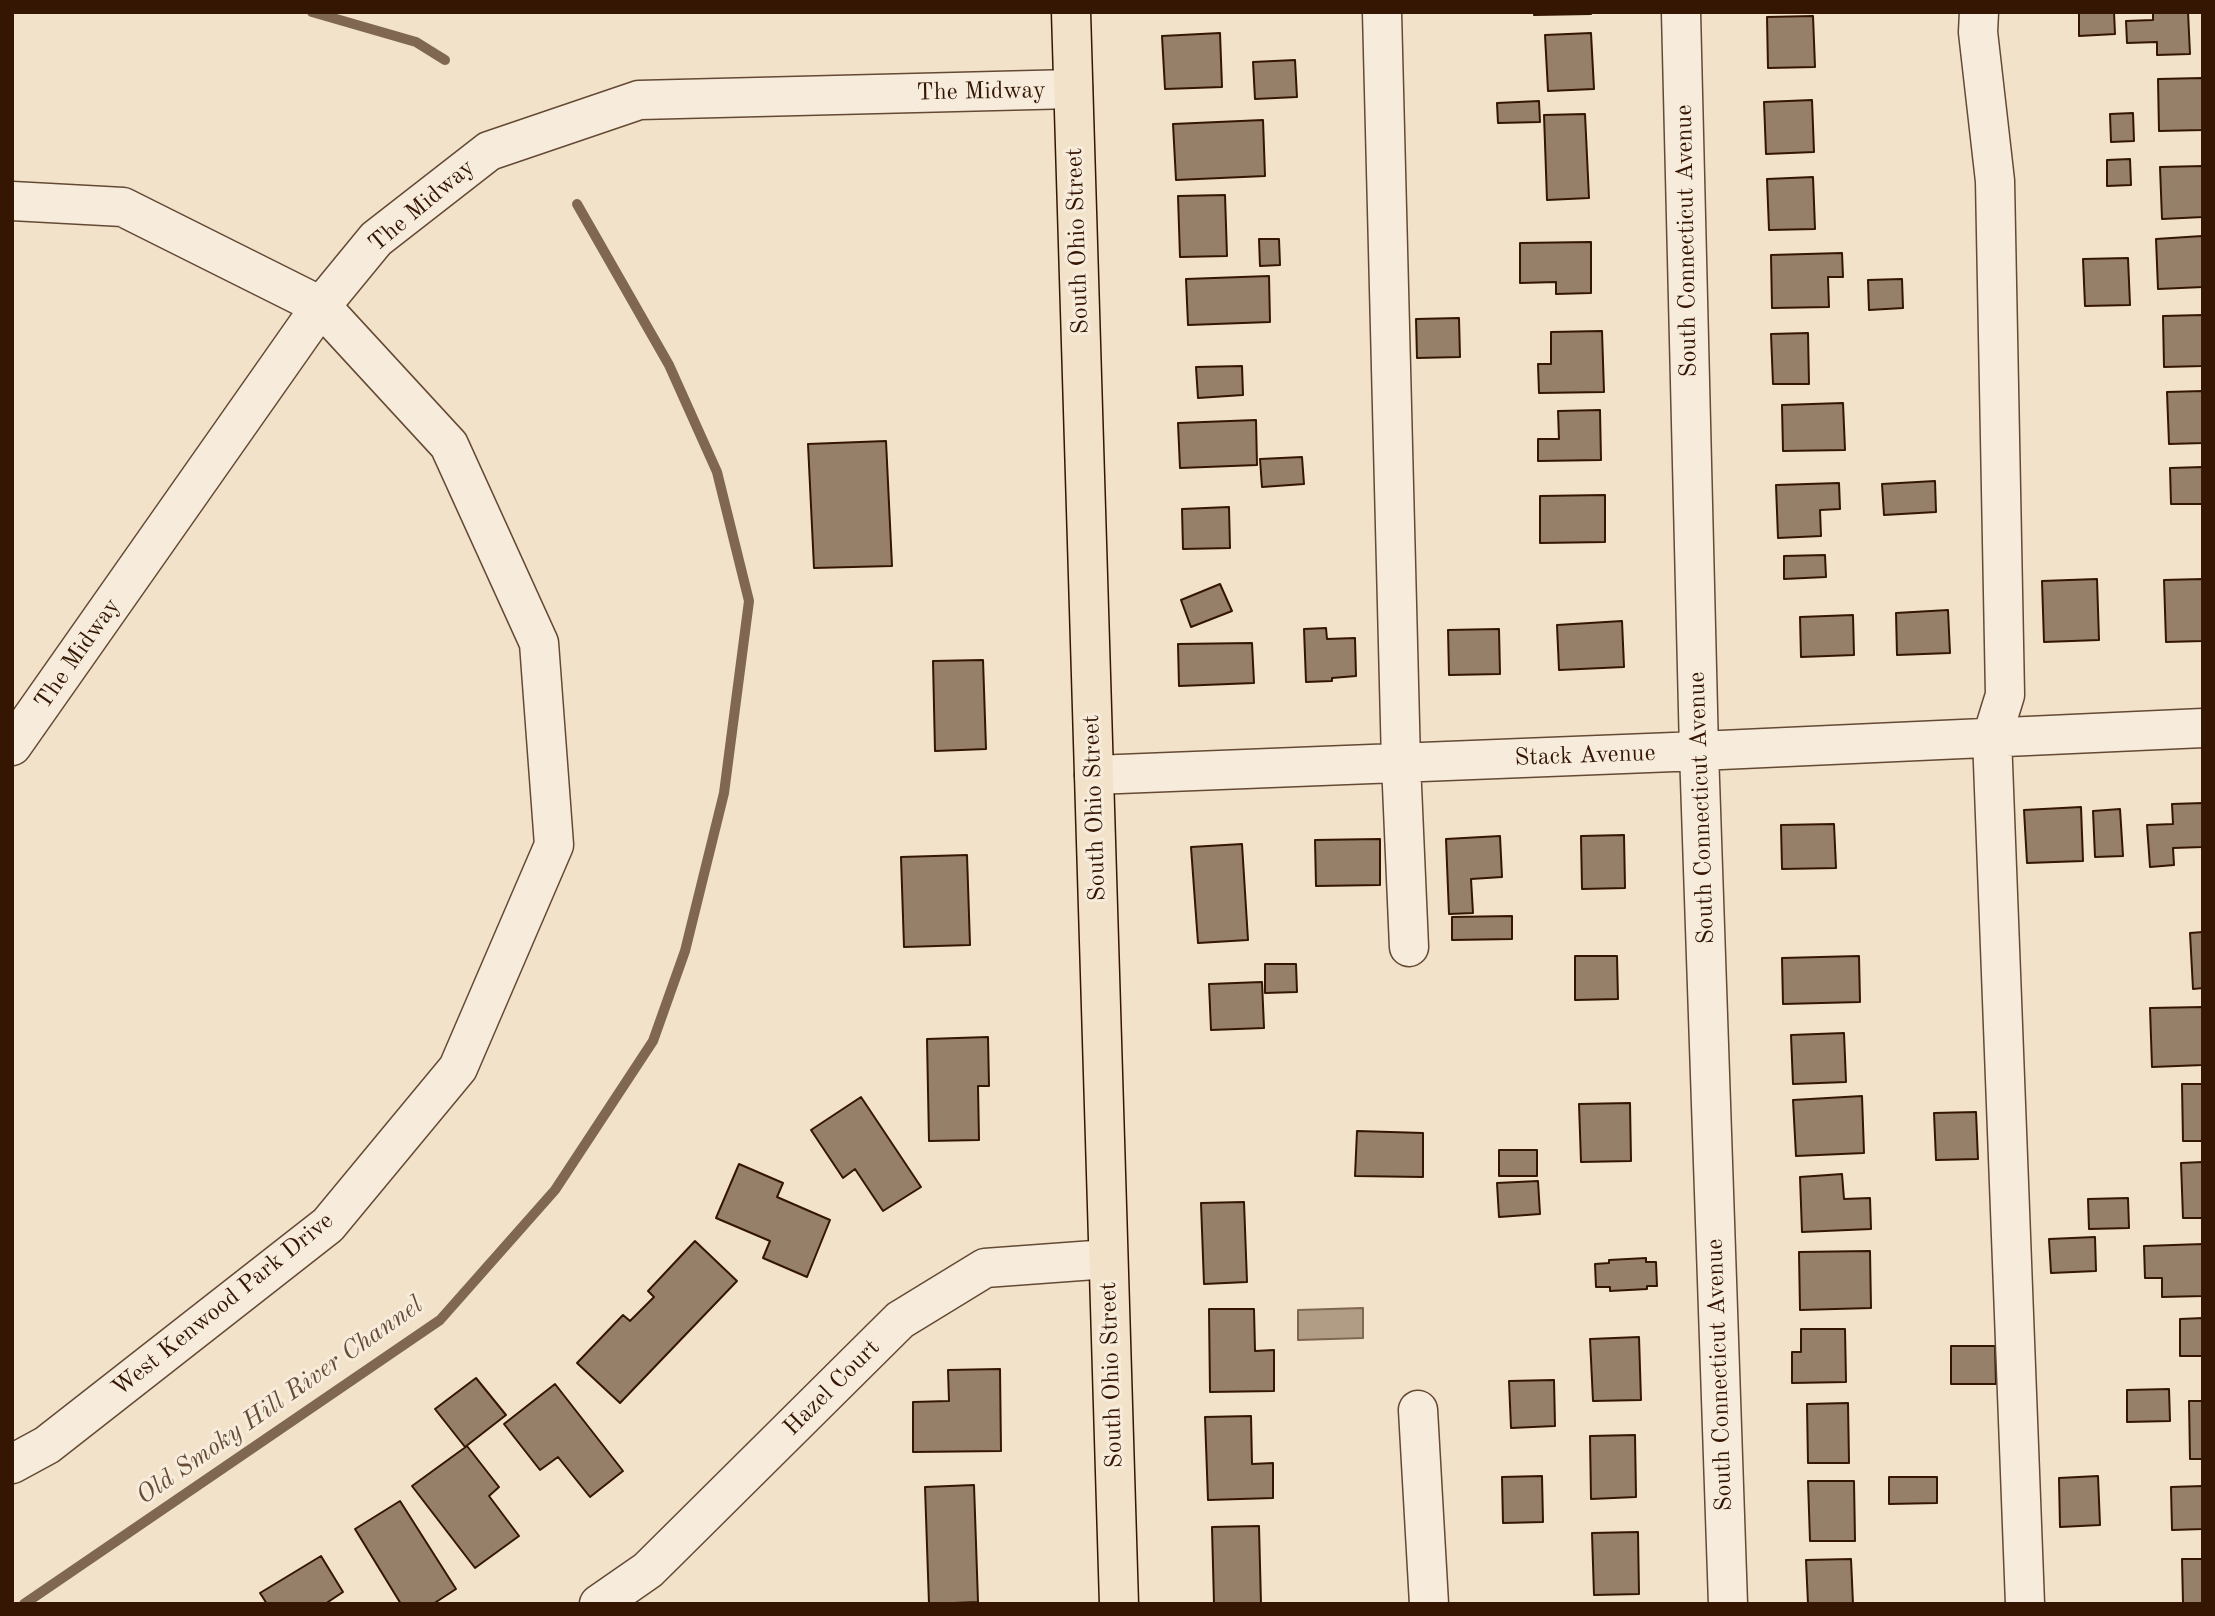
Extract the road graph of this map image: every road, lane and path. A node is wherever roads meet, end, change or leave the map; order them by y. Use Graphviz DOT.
graph roads {
  1 [pos="1071,12"];
  2 [pos="1382,12"];
  3 [pos="1681,12"];
  4 [pos="1979,12"];
  5 [pos="1073,89"];
  6 [pos="12,201"];
  7 [pos="321,306"];
  8 [pos="2203,728"];
  9 [pos="1992,737"];
  10 [pos="12,746"];
  11 [pos="1699,751"];
  12 [pos="1401,763"];
  13 [pos="1094,775"];
  14 [pos="1409,947"];
  15 [pos="1108,1259"];
  16 [pos="1419,1410"];
  17 [pos="12,1464"];
  18 [pos="599,1604"];
  19 [pos="1119,1604"];
  20 [pos="1429,1604"];
  21 [pos="1728,1604"];
  22 [pos="2025,1604"];
  1 -- 5 [label="main road, South Ohio Street"];
  2 -- 12 [label="street"];
  3 -- 11 [label="street, South Connecticut Avenue"];
  4 -- 9 [label="street"];
  5 -- 7 [label="street, The Midway"];
  5 -- 13 [label="main road, South Ohio Street"];
  6 -- 7 [label="street"];
  7 -- 10 [label="street, The Midway"];
  7 -- 17 [label="street, West Kenwood Park Drive"];
  8 -- 9 [label="street, Stack Avenue"];
  9 -- 11 [label="street, Stack Avenue"];
  9 -- 22 [label="street"];
  11 -- 12 [label="street, Stack Avenue"];
  11 -- 21 [label="street, South Connecticut Avenue"];
  12 -- 13 [label="street, Stack Avenue"];
  12 -- 14 [label="street"];
  13 -- 15 [label="main road, South Ohio Street"];
  15 -- 18 [label="street, Hazel Court"];
  15 -- 19 [label="main road, South Ohio Street"];
  16 -- 20 [label="street"];
}
